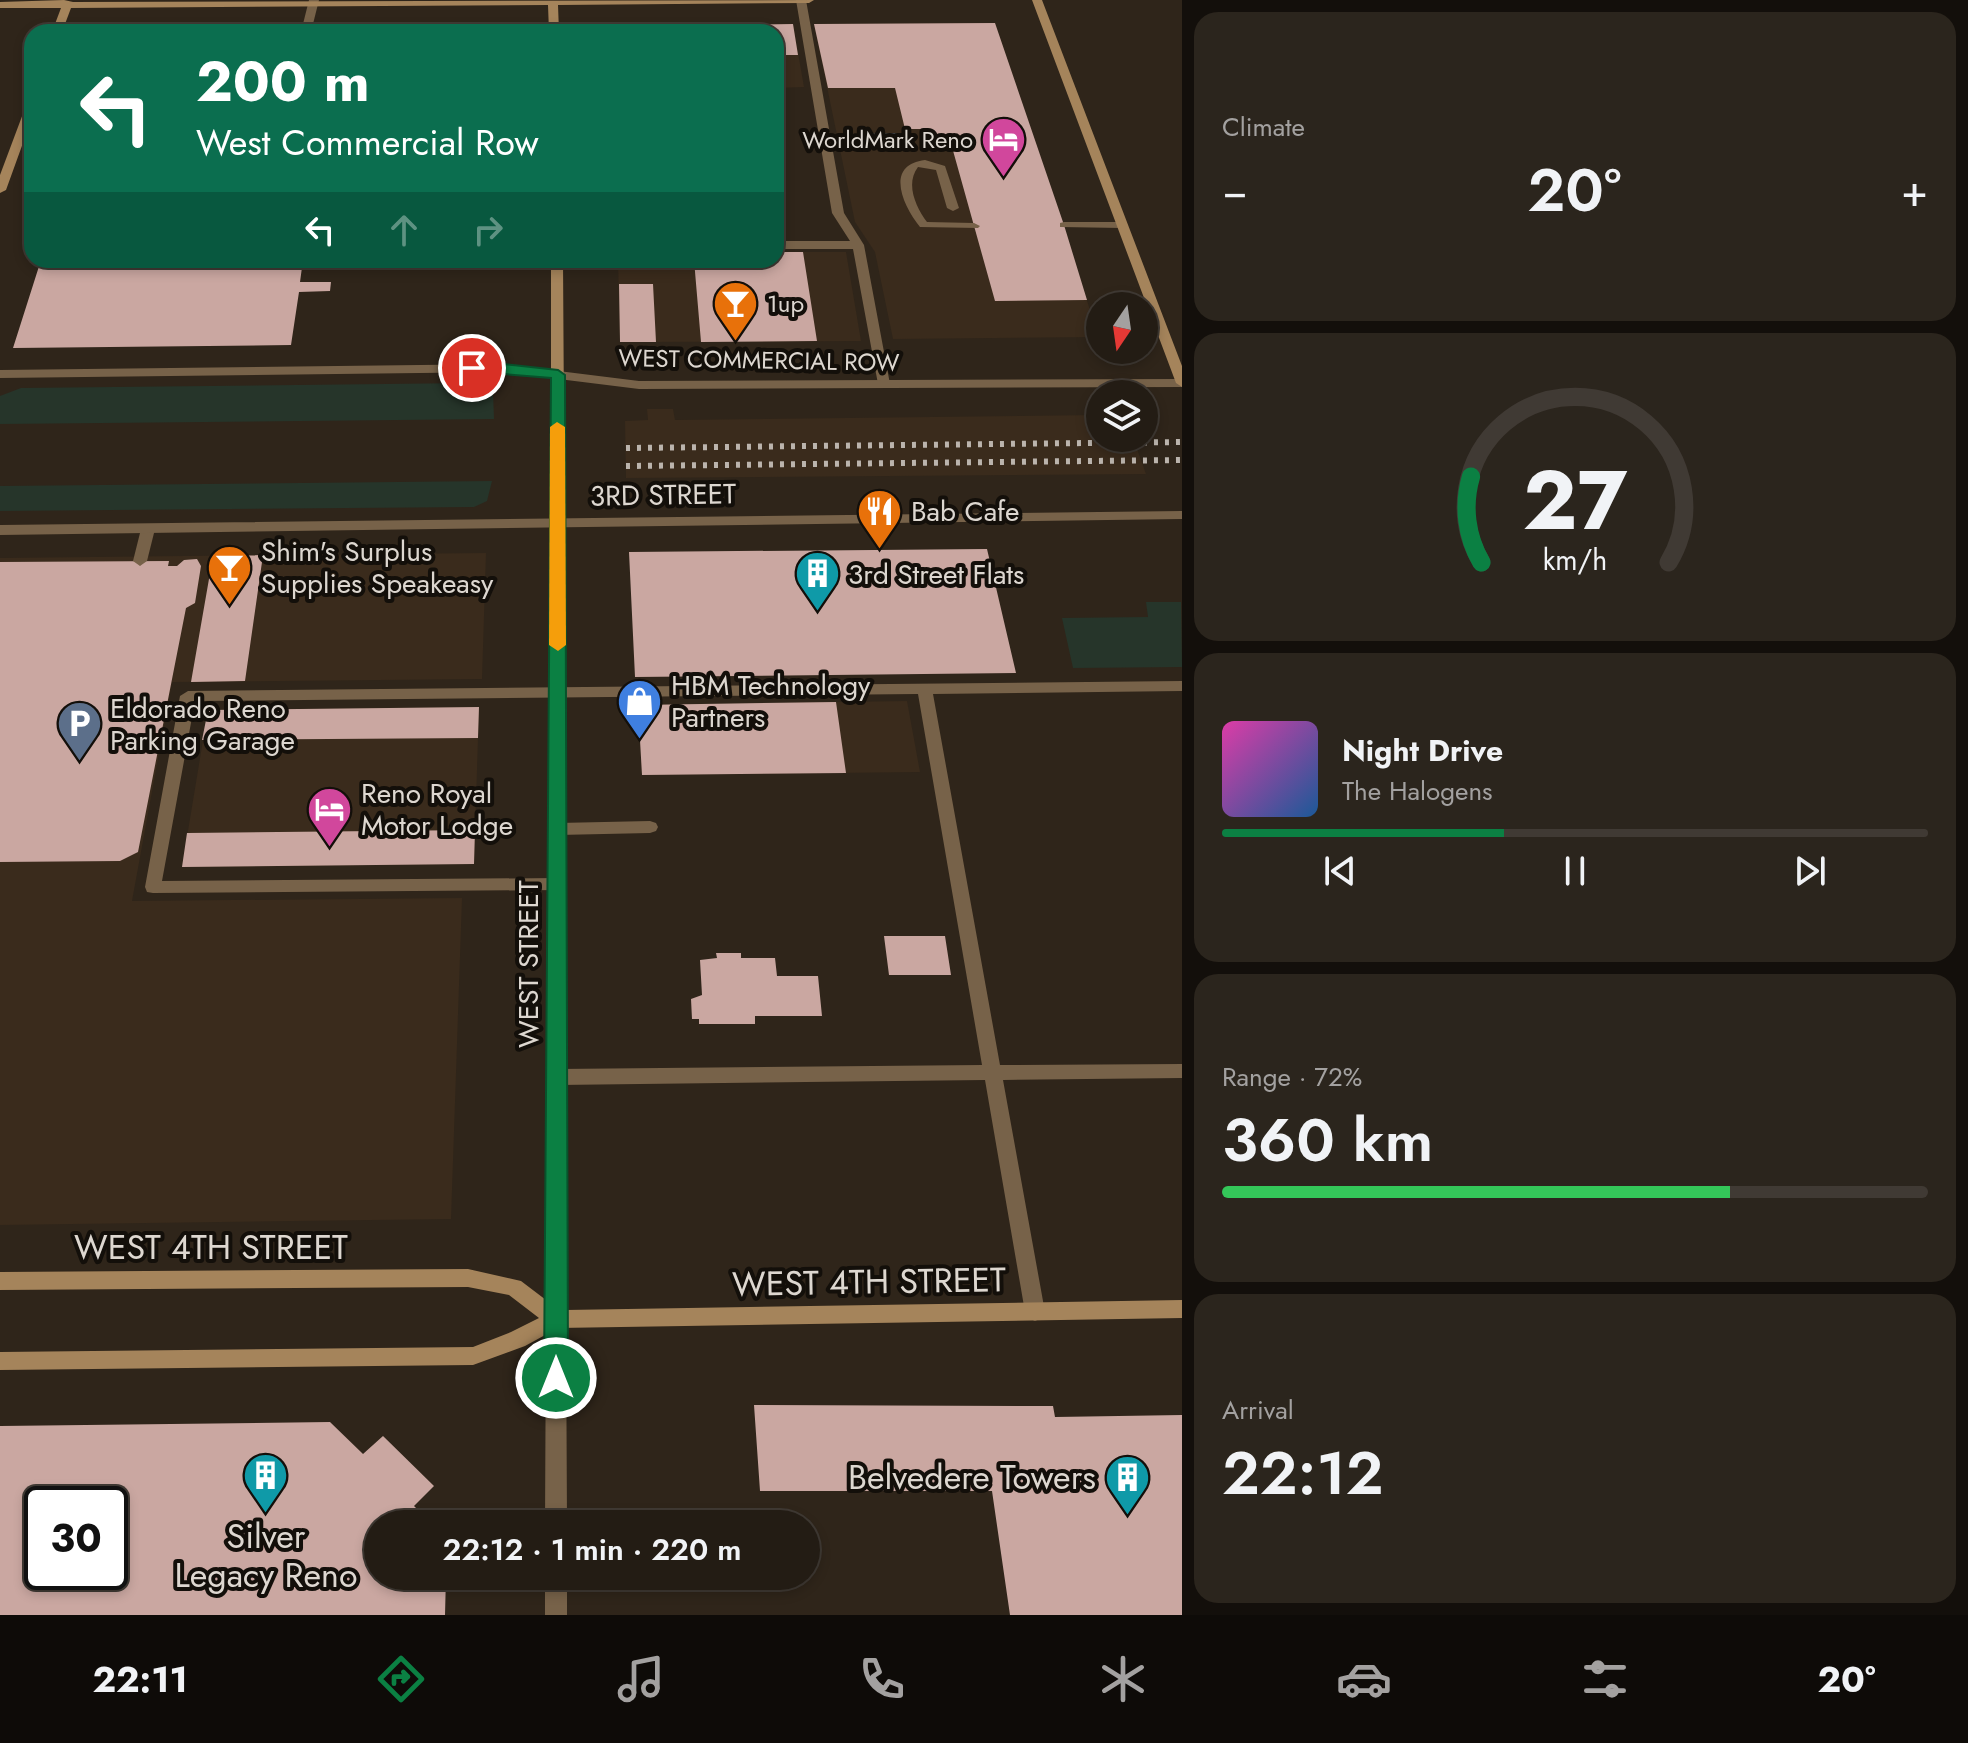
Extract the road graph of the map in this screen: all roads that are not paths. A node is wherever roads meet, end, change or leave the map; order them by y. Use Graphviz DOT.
graph roads {
  1 [pos="801,0"];
  2 [pos="809,0"];
  3 [pos="1037,0"];
  4 [pos="553,1"];
  5 [pos="68,2"];
  6 [pos="313,2"];
  7 [pos="0,5"];
  8 [pos="60,24"];
  9 [pos="308,24"];
  10 [pos="554,24"];
  11 [pos="24,125"];
  12 [pos="0,190"];
  13 [pos="953,208"];
  14 [pos="1064,225"];
  15 [pos="1122,225"];
  16 [pos="974,226"];
  17 [pos="784,245"];
  18 [pos="858,245"];
  19 [pos="557,268"];
  20 [pos="0,374"];
  21 [pos="558,375"];
  22 [pos="1182,383"];
  23 [pos="884,384"];
  24 [pos="1182,515"];
  25 [pos="557,523"];
  26 [pos="148,529"];
  27 [pos="0,530"];
  28 [pos="140,561"];
  29 [pos="1182,686"];
  30 [pos="925,689"];
  31 [pos="558,693"];
  32 [pos="650,827"];
  33 [pos="558,829"];
  34 [pos="559,884"];
  35 [pos="1182,1071"];
  36 [pos="993,1073"];
  37 [pos="558,1077"];
  38 [pos="0,1281"];
  39 [pos="1182,1309"];
  40 [pos="1035,1312"];
  41 [pos="556,1319"];
  42 [pos="0,1361"];
  43 [pos="556,1510"];
  44 [pos="556,1590"];
  45 [pos="556,1615"];
  1 -- 2 [label="main road"];
  1 -- 4 [label="main road"];
  1 -- 18 [label="street"];
  3 -- 15 [label="main road"];
  4 -- 6 [label="main road"];
  4 -- 10 [label="main road"];
  5 -- 6 [label="main road"];
  5 -- 7 [label="main road"];
  5 -- 8 [label="main road"];
  6 -- 9 [label="street"];
  11 -- 12 [label="main road"];
  13 -- 16 [label="street"];
  14 -- 15 [label="street"];
  15 -- 22 [label="main road"];
  17 -- 18 [label="street"];
  18 -- 23 [label="street"];
  19 -- 21 [label="main road, WEST STREET"];
  20 -- 21 [label="street, WEST COMMERCIAL ROW"];
  21 -- 23 [label="street, WEST COMMERCIAL ROW"];
  21 -- 25 [label="main road, WEST STREET"];
  22 -- 23 [label="street, WEST COMMERCIAL ROW"];
  24 -- 25 [label="street, 3RD STREET"];
  25 -- 26 [label="street, 3RD STREET"];
  25 -- 31 [label="main road, WEST STREET"];
  26 -- 27 [label="street, 3RD STREET"];
  26 -- 28 [label="street"];
  29 -- 30 [label="street"];
  30 -- 31 [label="street"];
  30 -- 36 [label="street"];
  31 -- 33 [label="main road, WEST STREET"];
  31 -- 34 [label="street"];
  32 -- 33 [label="street"];
  33 -- 34 [label="main road, WEST STREET"];
  34 -- 37 [label="main road, WEST STREET"];
  35 -- 36 [label="street"];
  36 -- 37 [label="street"];
  36 -- 40 [label="street"];
  37 -- 41 [label="main road, WEST STREET"];
  38 -- 41 [label="main road, WEST 4TH STREET"];
  39 -- 40 [label="main road, WEST 4TH STREET"];
  40 -- 41 [label="main road, WEST 4TH STREET"];
  41 -- 42 [label="main road, WEST 4TH STREET"];
  41 -- 43 [label="street, WEST STREET"];
  44 -- 45 [label="street"];
}
